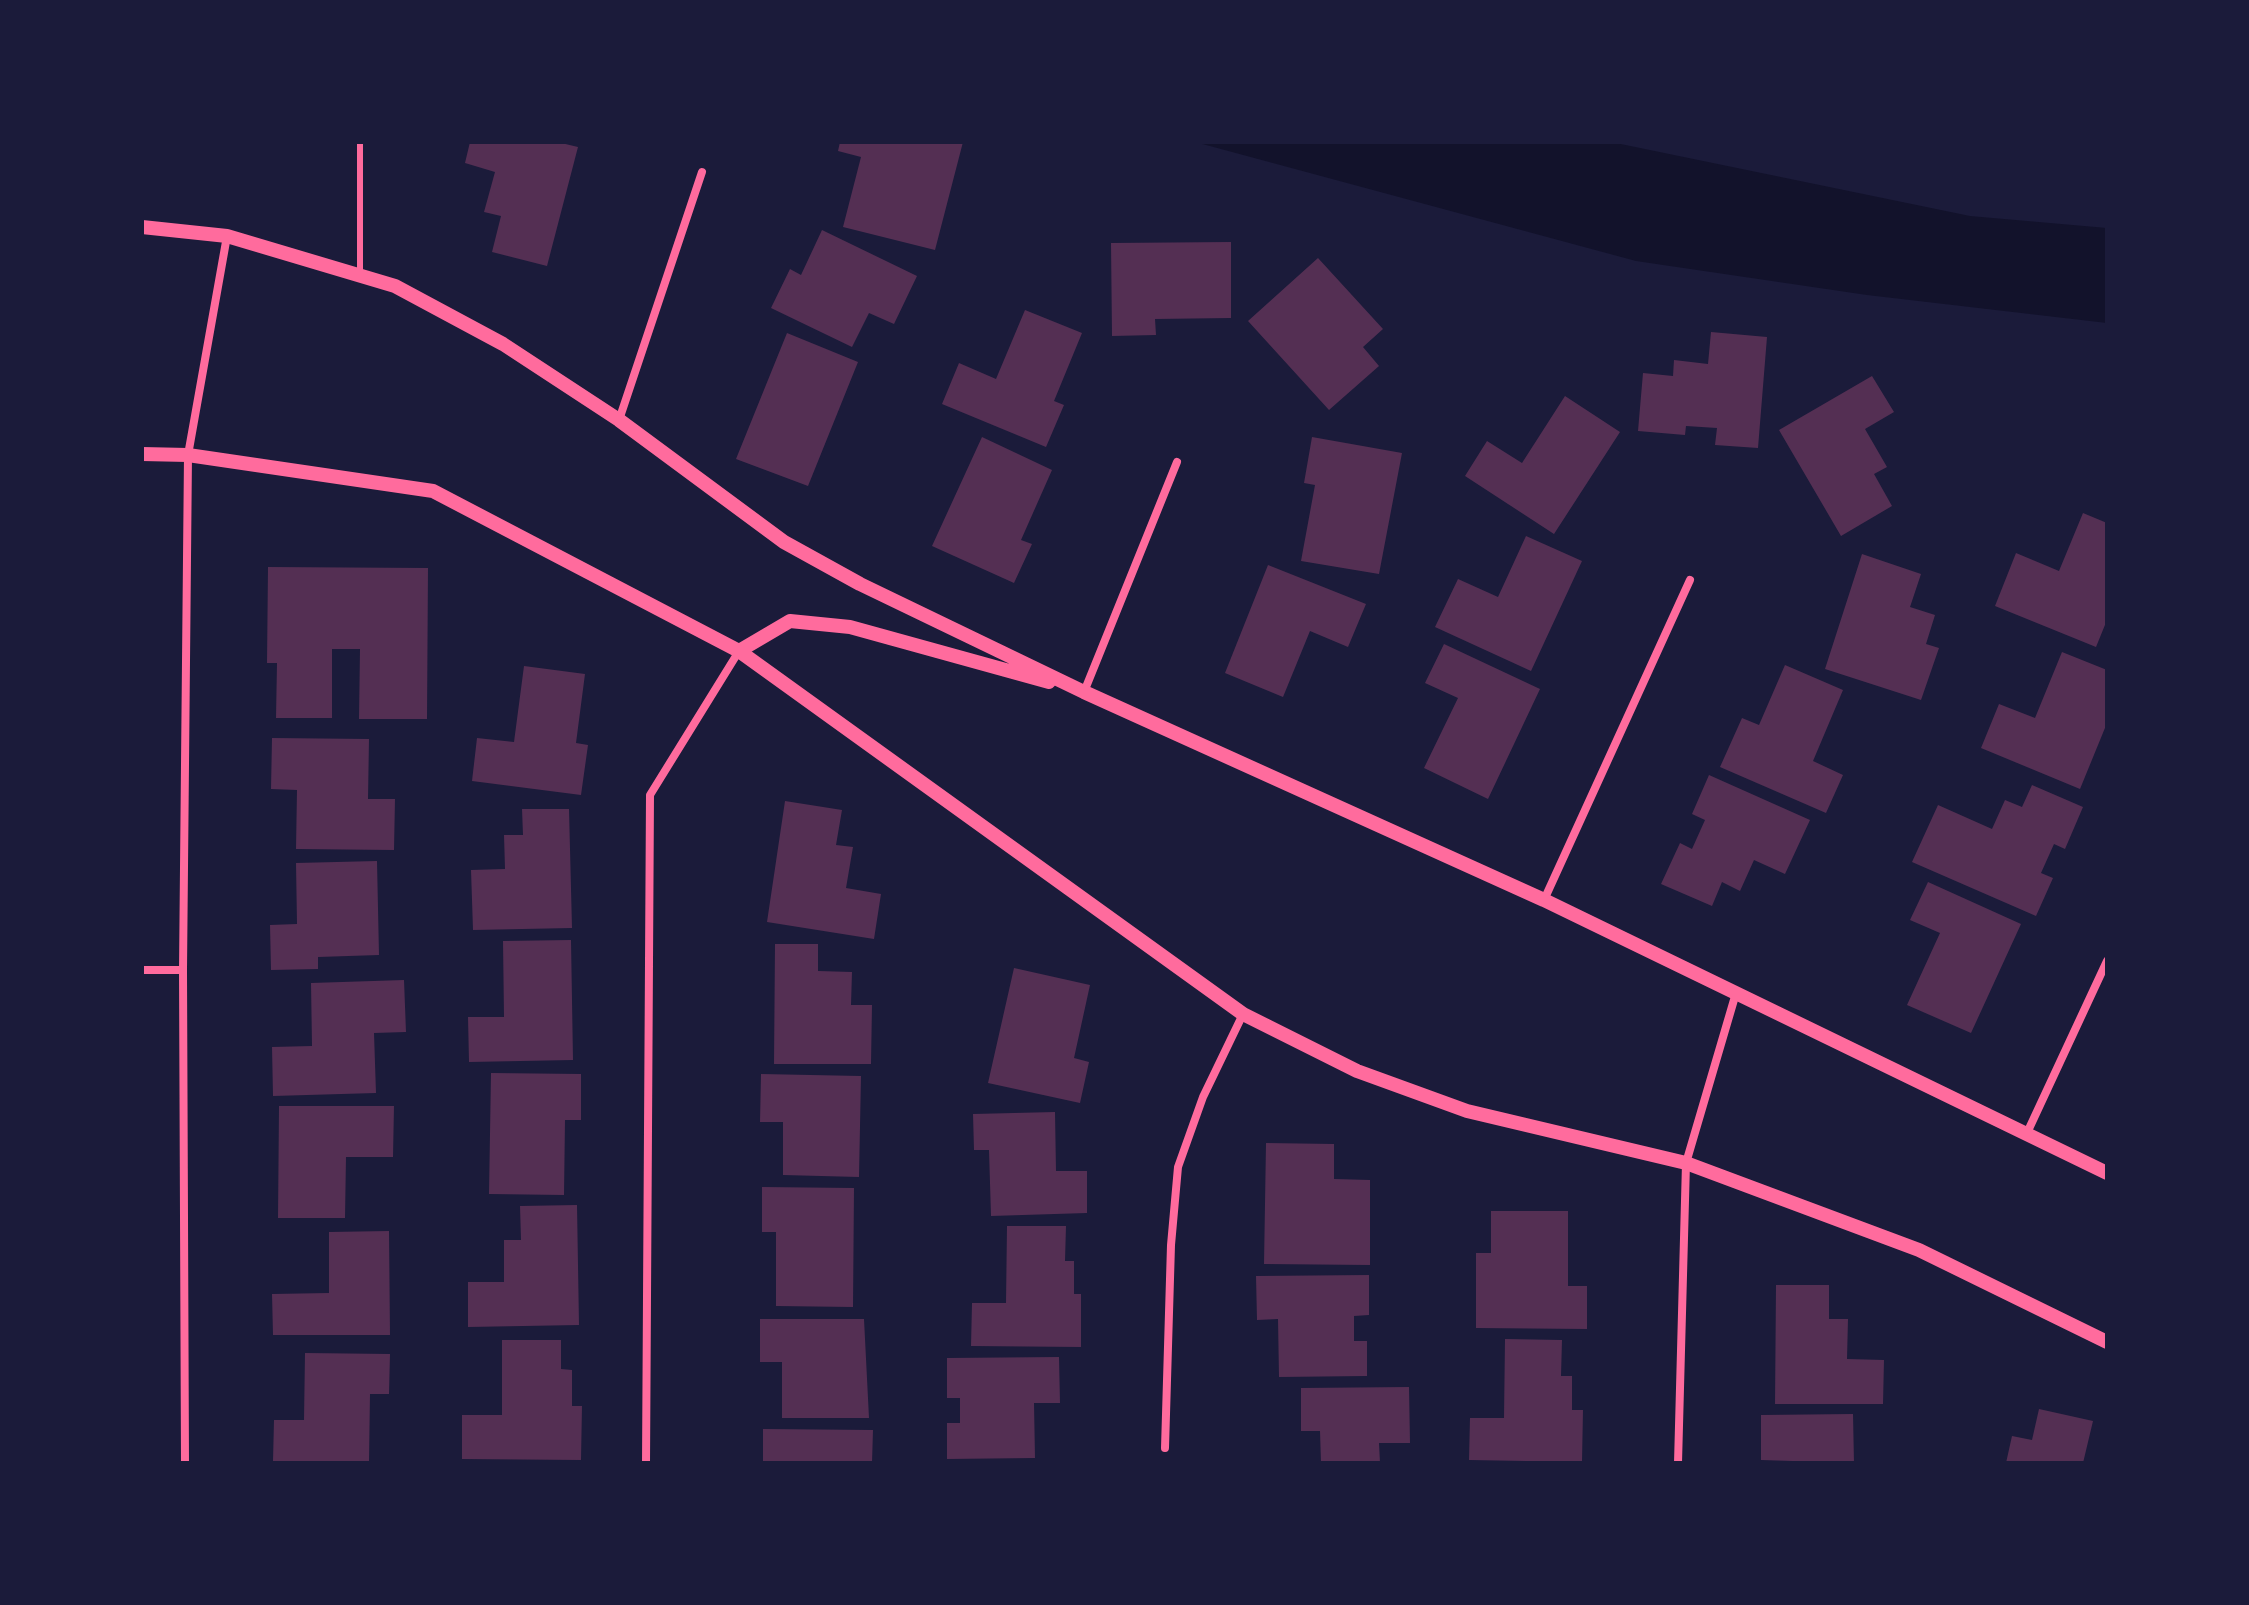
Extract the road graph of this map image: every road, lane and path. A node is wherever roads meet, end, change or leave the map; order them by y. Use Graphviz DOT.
graph roads {
  1 [pos="360,142"];
  2 [pos="702,172"];
  3 [pos="142,227"];
  4 [pos="227,236"];
  5 [pos="360,275"];
  6 [pos="619,420"];
  7 [pos="142,454"];
  8 [pos="188,455"];
  9 [pos="1177,462"];
  10 [pos="1690,580"];
  11 [pos="739,651"];
  12 [pos="1084,692"];
  13 [pos="1544,900"];
  14 [pos="2107,961"];
  15 [pos="142,970"];
  16 [pos="183,970"];
  17 [pos="1736,992"];
  18 [pos="1243,1014"];
  19 [pos="2027,1133"];
  20 [pos="1686,1163"];
  21 [pos="2107,1173"];
  22 [pos="2107,1342"];
  23 [pos="1165,1448"];
  24 [pos="185,1463"];
  25 [pos="646,1463"];
  26 [pos="1678,1463"];
  1 -- 5 [label="lane"];
  2 -- 6 [label="street"];
  3 -- 4 [label="street"];
  4 -- 5 [label="street"];
  4 -- 8 [label="street"];
  5 -- 6 [label="street"];
  6 -- 12 [label="street"];
  7 -- 8 [label="street"];
  8 -- 11 [label="street"];
  8 -- 16 [label="street"];
  9 -- 12 [label="street"];
  10 -- 13 [label="street"];
  11 -- 12 [label="street"];
  11 -- 18 [label="street"];
  11 -- 25 [label="street"];
  12 -- 13 [label="street"];
  13 -- 17 [label="street"];
  14 -- 19 [label="street"];
  15 -- 16 [label="street"];
  16 -- 24 [label="street"];
  17 -- 19 [label="street"];
  17 -- 20 [label="street"];
  18 -- 20 [label="street"];
  18 -- 23 [label="street"];
  19 -- 21 [label="street"];
  20 -- 22 [label="street"];
  20 -- 26 [label="street"];
}
